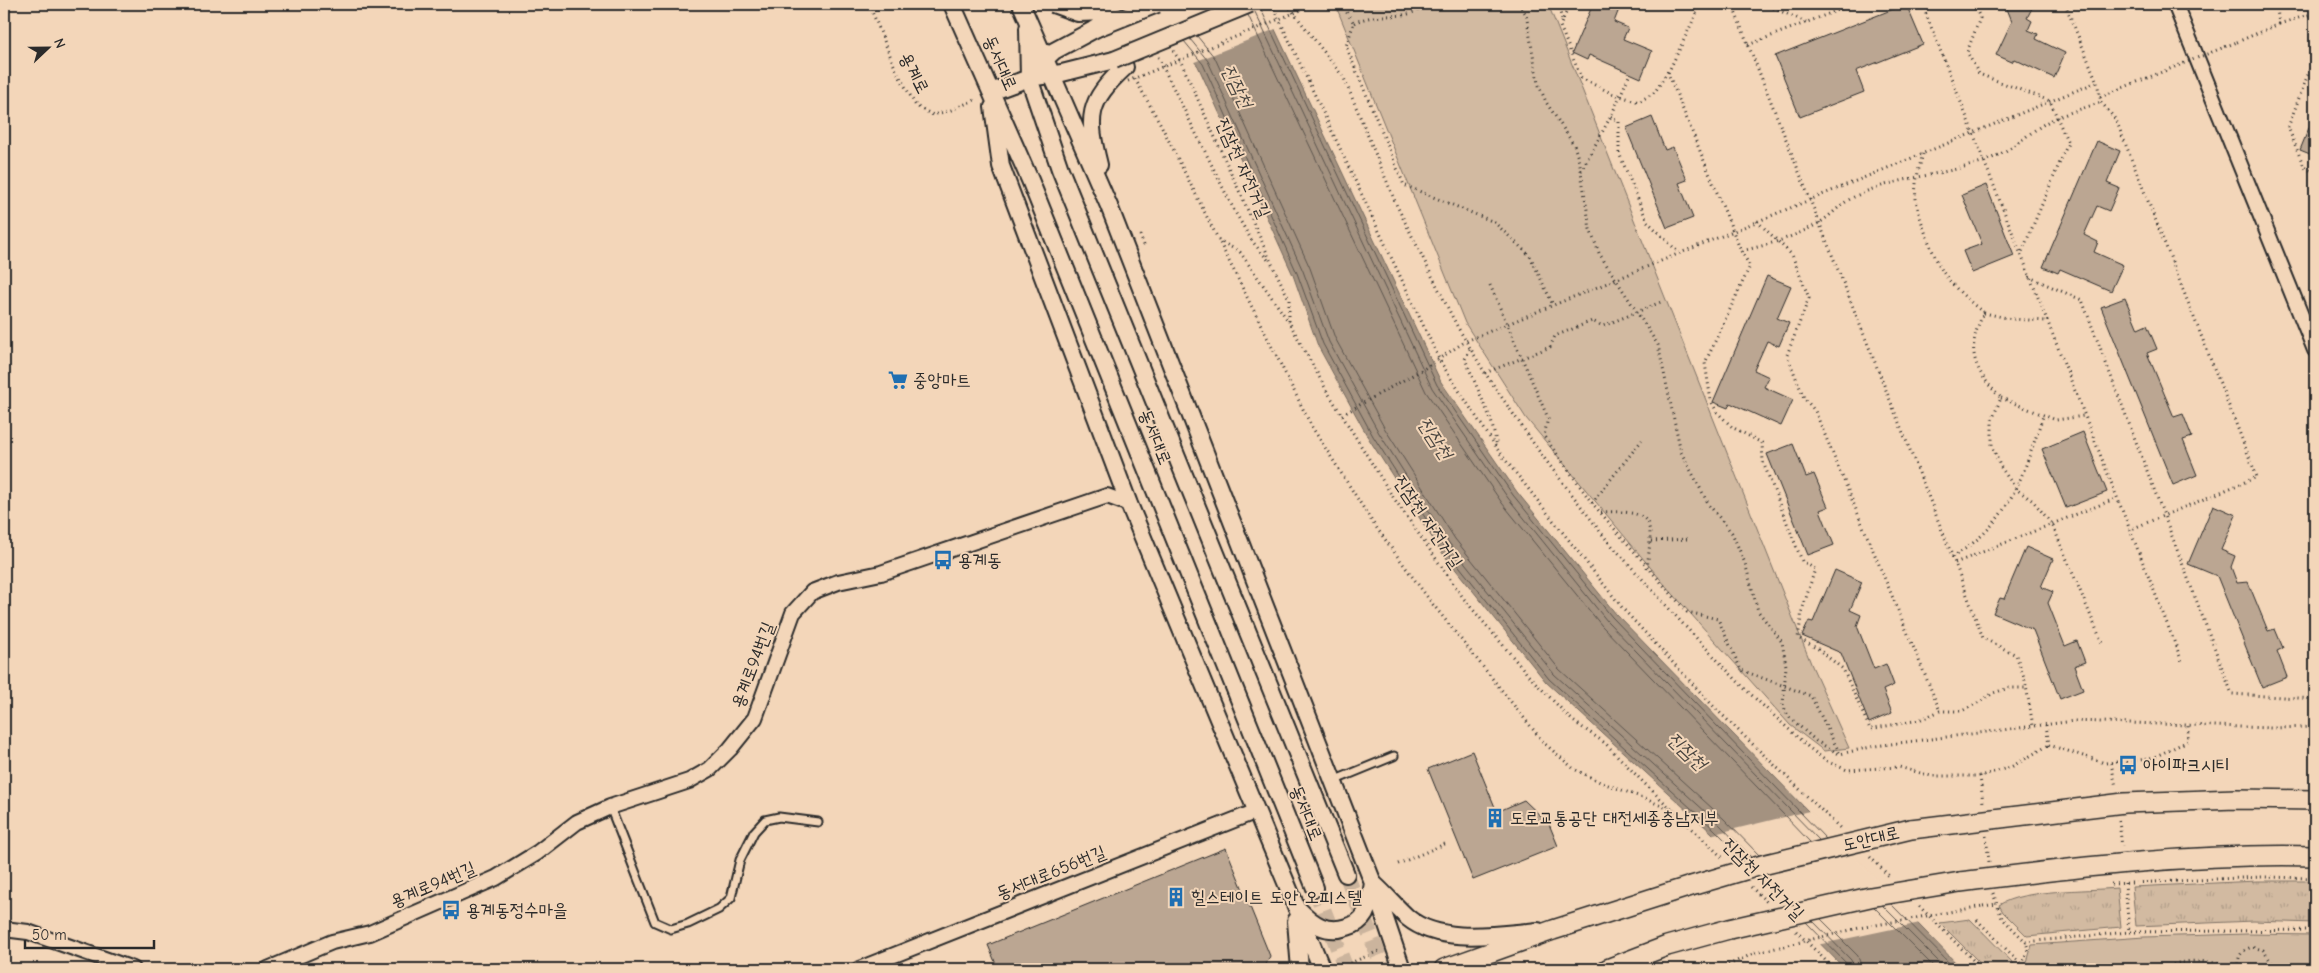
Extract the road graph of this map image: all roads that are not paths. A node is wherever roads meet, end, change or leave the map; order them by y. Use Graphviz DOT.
graph roads {
  1 [pos="952,4"];
  2 [pos="1021,4"];
  3 [pos="1053,4"];
  4 [pos="1157,4"];
  5 [pos="1250,4"];
  6 [pos="2175,4"];
  7 [pos="1123,18"];
  8 [pos="1028,20"];
  9 [pos="1044,60"];
  10 [pos="1125,70"];
  11 [pos="1050,75"];
  12 [pos="1029,78"];
  13 [pos="991,92"];
  14 [pos="1109,206"];
  15 [pos="2315,350"];
  16 [pos="1129,504"];
  17 [pos="1394,756"];
  18 [pos="1332,781"];
  19 [pos="2315,800"];
  20 [pos="610,807"];
  21 [pos="1257,811"];
  22 [pos="818,822"];
  23 [pos="2315,856"];
  24 [pos="1346,874"];
  25 [pos="1373,884"];
  26 [pos="1315,888"];
  27 [pos="1295,906"];
  28 [pos="4,929"];
  29 [pos="1553,930"];
  30 [pos="133,969"];
  31 [pos="268,969"];
  32 [pos="859,969"];
  33 [pos="1300,969"];
  34 [pos="1322,969"];
  35 [pos="1402,969"];
  36 [pos="1444,969"];
  37 [pos="1607,969"];
  1 -- 13 [label="street, 동서대로"];
  2 -- 8 [label="street"];
  3 -- 7 [label="street, bridge"];
  4 -- 7 [label="street, bridge"];
  5 -- 10 [label="street, bridge"];
  6 -- 15 [label="street"];
  7 -- 9 [label="street, bridge"];
  8 -- 9 [label="street"];
  8 -- 12 [label="street, 동서대로"];
  9 -- 11 [label="street"];
  9 -- 12 [label="street"];
  10 -- 11 [label="street"];
  10 -- 14 [label="street"];
  11 -- 12 [label="street"];
  11 -- 14 [label="street"];
  12 -- 13 [label="street"];
  12 -- 24 [label="street, 동서대로"];
  13 -- 16 [label="street"];
  13 -- 26 [label="street, 동서대로"];
  14 -- 18 [label="street"];
  16 -- 20 [label="street, 용계로94번길"];
  16 -- 21 [label="street"];
  17 -- 18 [label="lane"];
  18 -- 25 [label="street"];
  19 -- 29 [label="main road, 도안대로, bridge"];
  20 -- 22 [label="lane"];
  20 -- 31 [label="street, 용계로94번길"];
  21 -- 27 [label="street"];
  21 -- 32 [label="street, 동서대로656번길"];
  23 -- 37 [label="main road, bridge"];
  25 -- 27 [label="street"];
  25 -- 29 [label="street"];
  25 -- 35 [label="street"];
  27 -- 33 [label="street"];
  27 -- 34 [label="street"];
  28 -- 30 [label="street"];
  29 -- 36 [label="main road, 도안대로"];
}
